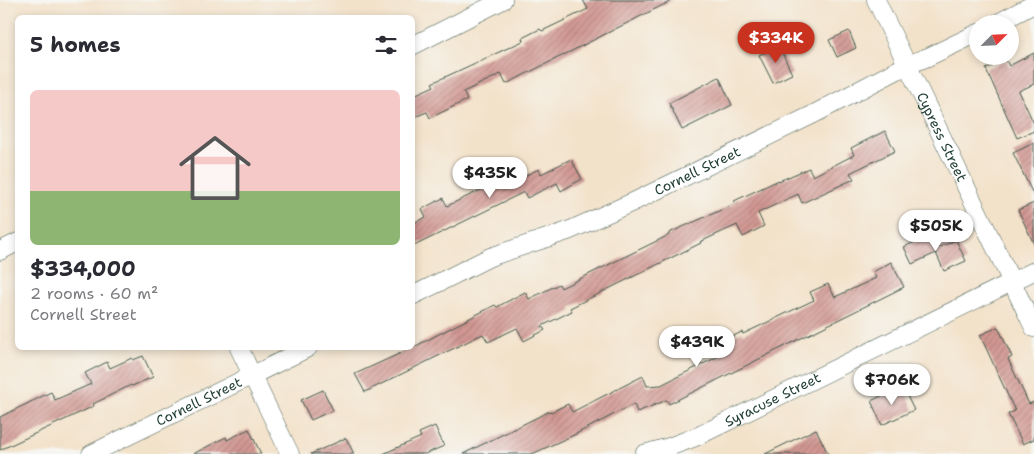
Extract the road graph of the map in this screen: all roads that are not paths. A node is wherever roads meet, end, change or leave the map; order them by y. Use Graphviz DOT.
graph roads {
  1 [pos="503,0"];
  2 [pos="876,0"];
  3 [pos="1034,4"];
  4 [pos="1013,15"];
  5 [pos="969,37"];
  6 [pos="415,44"];
  7 [pos="907,65"];
  8 [pos="15,244"];
  9 [pos="0,251"];
  10 [pos="1034,271"];
  11 [pos="1012,282"];
  12 [pos="415,294"];
  13 [pos="1034,328"];
  14 [pos="240,350"];
  15 [pos="304,350"];
  16 [pos="252,375"];
  17 [pos="91,454"];
  18 [pos="290,454"];
  19 [pos="644,454"];
  1 -- 6 [label="street"];
  2 -- 7 [label="street, Cypress Street"];
  3 -- 4 [label="street"];
  5 -- 7 [label="street, Cornell Street"];
  7 -- 11 [label="street, Cypress Street"];
  7 -- 12 [label="street, Cornell Street"];
  8 -- 9 [label="street"];
  10 -- 11 [label="street, Syracuse Street"];
  11 -- 13 [label="street, Cypress Street"];
  11 -- 19 [label="street, Syracuse Street"];
  14 -- 16 [label="street"];
  15 -- 16 [label="street, Cornell Street"];
  16 -- 17 [label="street, Cornell Street"];
  16 -- 18 [label="street"];
}
